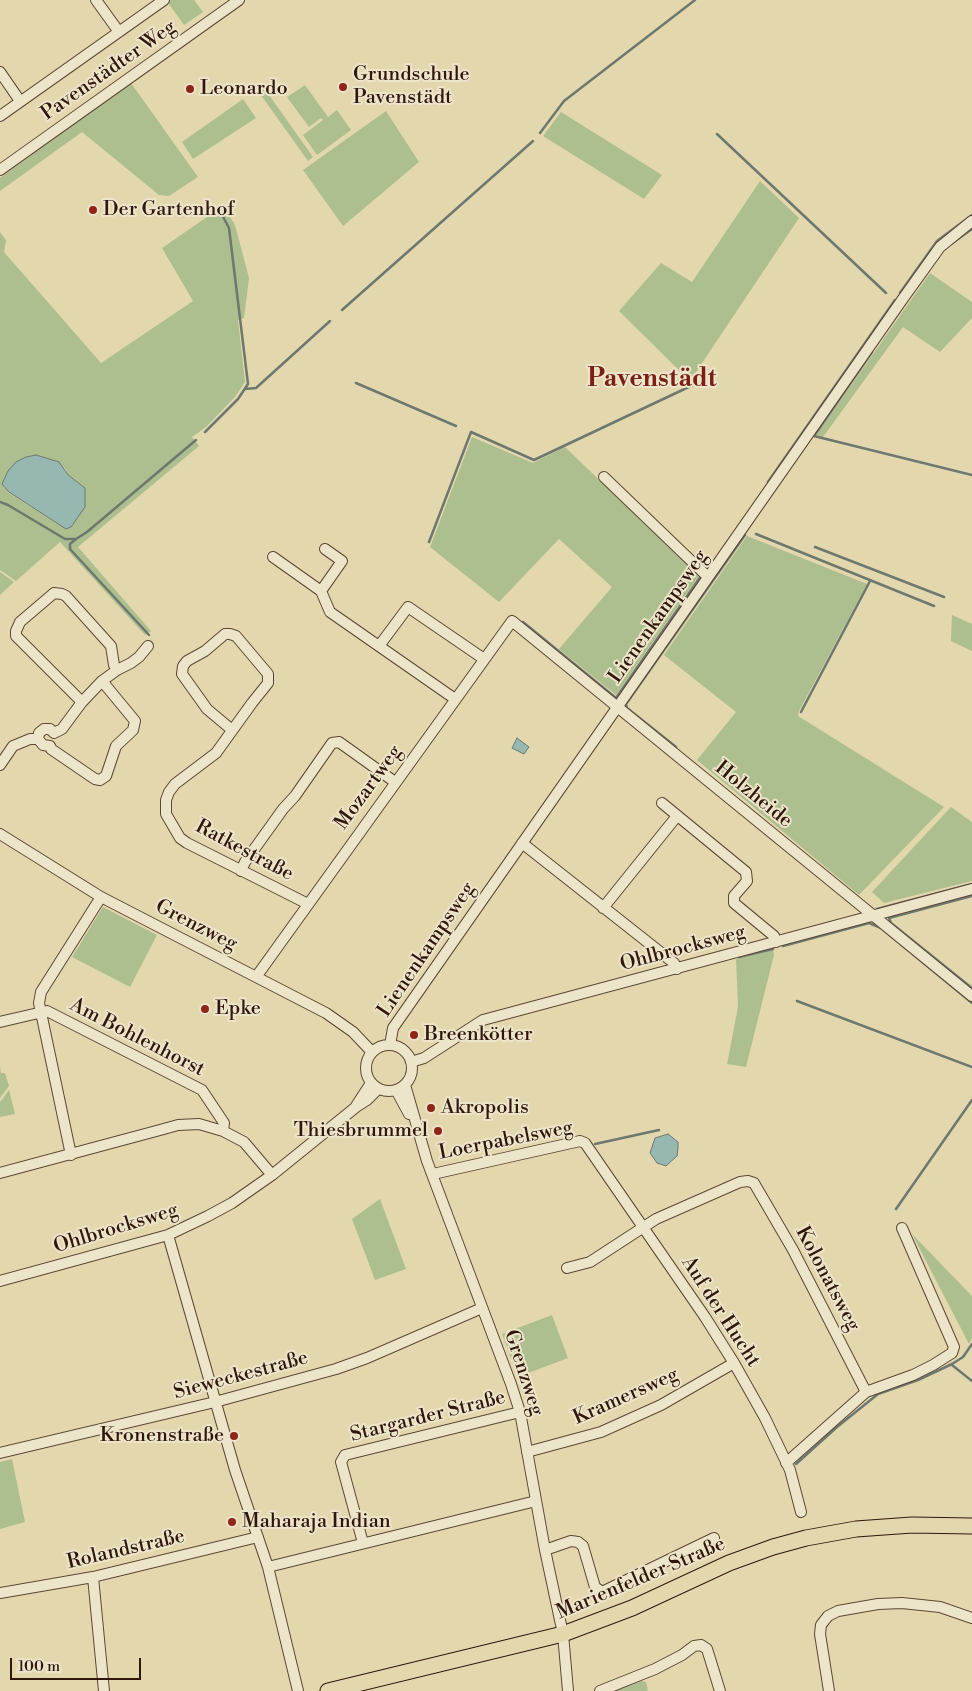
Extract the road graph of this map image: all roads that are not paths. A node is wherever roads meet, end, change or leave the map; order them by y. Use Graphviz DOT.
graph roads {
  1 [pos="96,0"];
  2 [pos="164,0"];
  3 [pos="238,0"];
  4 [pos="119,32"];
  5 [pos="0,72"];
  6 [pos="20,101"];
  7 [pos="0,116"];
  8 [pos="0,170"];
  9 [pos="972,222"];
  10 [pos="604,477"];
  11 [pos="326,549"];
  12 [pos="273,557"];
  13 [pos="708,577"];
  14 [pos="321,590"];
  15 [pos="512,621"];
  16 [pos="148,646"];
  17 [pos="379,646"];
  18 [pos="484,659"];
  19 [pos="117,670"];
  20 [pos="102,681"];
  21 [pos="455,699"];
  22 [pos="82,702"];
  23 [pos="617,707"];
  24 [pos="232,730"];
  25 [pos="54,733"];
  26 [pos="38,740"];
  27 [pos="50,746"];
  28 [pos="0,765"];
  29 [pos="395,782"];
  30 [pos="662,803"];
  31 [pos="677,816"];
  32 [pos="0,834"];
  33 [pos="522,843"];
  34 [pos="242,871"];
  35 [pos="972,889"];
  36 [pos="101,897"];
  37 [pos="308,904"];
  38 [pos="603,908"];
  39 [pos="874,916"];
  40 [pos="776,942"];
  41 [pos="677,970"];
  42 [pos="256,977"];
  43 [pos="972,996"];
  44 [pos="40,1012"];
  45 [pos="0,1022"];
  46 [pos="390,1045"];
  47 [pos="372,1052"];
  48 [pos="411,1062"];
  49 [pos="375,1086"];
  50 [pos="400,1087"];
  51 [pos="224,1131"];
  52 [pos="585,1143"];
  53 [pos="71,1155"];
  54 [pos="0,1173"];
  55 [pos="433,1174"];
  56 [pos="272,1175"];
  57 [pos="643,1227"];
  58 [pos="902,1228"];
  59 [pos="168,1235"];
  60 [pos="567,1268"];
  61 [pos="0,1281"];
  62 [pos="482,1308"];
  63 [pos="734,1363"];
  64 [pos="866,1392"];
  65 [pos="215,1402"];
  66 [pos="520,1412"];
  67 [pos="527,1452"];
  68 [pos="0,1454"];
  69 [pos="786,1463"];
  70 [pos="536,1500"];
  71 [pos="800,1512"];
  72 [pos="972,1526"];
  73 [pos="258,1537"];
  74 [pos="714,1538"];
  75 [pos="363,1543"];
  76 [pos="545,1550"];
  77 [pos="268,1567"];
  78 [pos="93,1577"];
  79 [pos="0,1593"];
  80 [pos="972,1618"];
  81 [pos="563,1634"];
  82 [pos="104,1691"];
  83 [pos="298,1691"];
  84 [pos="328,1691"];
  85 [pos="568,1691"];
  86 [pos="600,1691"];
  87 [pos="720,1691"];
  88 [pos="828,1691"];
  1 -- 4 [label="street"];
  2 -- 4 [label="street"];
  3 -- 8 [label="street, Pavenstädter Weg"];
  4 -- 6 [label="street"];
  5 -- 6 [label="street"];
  6 -- 7 [label="street"];
  9 -- 13 [label="street, Lienenkampsweg"];
  10 -- 13 [label="street"];
  11 -- 14 [label="street"];
  12 -- 14 [label="street"];
  13 -- 23 [label="street, Lienenkampsweg"];
  14 -- 17 [label="street"];
  15 -- 18 [label="street, Mozartweg"];
  15 -- 23 [label="street, Holzheide"];
  16 -- 19 [label="street"];
  17 -- 18 [label="street"];
  17 -- 21 [label="street"];
  18 -- 21 [label="street, Mozartweg"];
  19 -- 20 [label="street"];
  19 -- 22 [label="street"];
  20 -- 22 [label="street"];
  20 -- 27 [label="street"];
  21 -- 29 [label="street, Mozartweg"];
  22 -- 25 [label="street"];
  23 -- 33 [label="street, Lienenkampsweg"];
  23 -- 39 [label="street, Holzheide"];
  24 -- 24 [label="street, Ratkestraße"];
  24 -- 34 [label="street, Ratkestraße"];
  25 -- 26 [label="street"];
  25 -- 27 [label="street"];
  26 -- 27 [label="street"];
  26 -- 28 [label="street"];
  29 -- 34 [label="street"];
  29 -- 37 [label="street, Mozartweg"];
  30 -- 31 [label="street"];
  31 -- 38 [label="street"];
  31 -- 40 [label="street"];
  32 -- 36 [label="street, Grenzweg"];
  33 -- 38 [label="street"];
  33 -- 46 [label="street, Lienenkampsweg"];
  34 -- 37 [label="street, Ratkestraße"];
  35 -- 39 [label="street, Ohlbrocksweg"];
  36 -- 42 [label="street, Grenzweg"];
  36 -- 44 [label="street, Am Bohlenhorst"];
  37 -- 42 [label="street, Mozartweg"];
  38 -- 41 [label="street"];
  39 -- 40 [label="street, Ohlbrocksweg"];
  39 -- 43 [label="street, Holzheide"];
  40 -- 41 [label="street, Ohlbrocksweg"];
  41 -- 48 [label="street, Ohlbrocksweg"];
  42 -- 47 [label="street, Grenzweg"];
  44 -- 45 [label="street, Am Bohlenhorst"];
  44 -- 51 [label="street, Am Bohlenhorst"];
  44 -- 53 [label="street, Am Bohlenhorst"];
  46 -- 47 [label="street"];
  46 -- 48 [label="street"];
  47 -- 49 [label="street"];
  48 -- 50 [label="street"];
  49 -- 50 [label="street"];
  49 -- 56 [label="street, Ohlbrocksweg"];
  50 -- 55 [label="street, Grenzweg"];
  51 -- 53 [label="street"];
  51 -- 56 [label="street"];
  52 -- 55 [label="street, Loerpabelsweg"];
  52 -- 57 [label="street, Auf der Hucht"];
  53 -- 54 [label="street"];
  55 -- 62 [label="street, Grenzweg"];
  56 -- 59 [label="street, Ohlbrocksweg"];
  57 -- 60 [label="street"];
  57 -- 63 [label="street, Auf der Hucht"];
  57 -- 64 [label="street, Kolonatsweg"];
  58 -- 64 [label="street"];
  59 -- 61 [label="street, Ohlbrocksweg"];
  59 -- 65 [label="street"];
  62 -- 65 [label="street, Sieweckestraße"];
  62 -- 66 [label="street, Grenzweg"];
  63 -- 67 [label="street, Kramersweg"];
  63 -- 69 [label="street, Auf der Hucht"];
  64 -- 69 [label="street"];
  65 -- 68 [label="street, Sieweckestraße"];
  65 -- 73 [label="street"];
  66 -- 67 [label="street, Grenzweg"];
  66 -- 75 [label="street, Stargarder Straße"];
  67 -- 70 [label="street, Grenzweg"];
  69 -- 71 [label="street, Auf der Hucht"];
  70 -- 75 [label="street"];
  70 -- 76 [label="street, Grenzweg"];
  72 -- 81 [label="main road, Marienfelder Straße"];
  73 -- 77 [label="street"];
  73 -- 78 [label="street, Rolandstraße"];
  74 -- 76 [label="street"];
  75 -- 77 [label="street"];
  76 -- 81 [label="street, Grenzweg"];
  77 -- 83 [label="street"];
  78 -- 79 [label="street, Rolandstraße"];
  78 -- 82 [label="street"];
  80 -- 88 [label="street"];
  81 -- 84 [label="main road, Marienfelder Straße"];
  81 -- 85 [label="street, Grenzweg"];
  86 -- 87 [label="street"];
}
